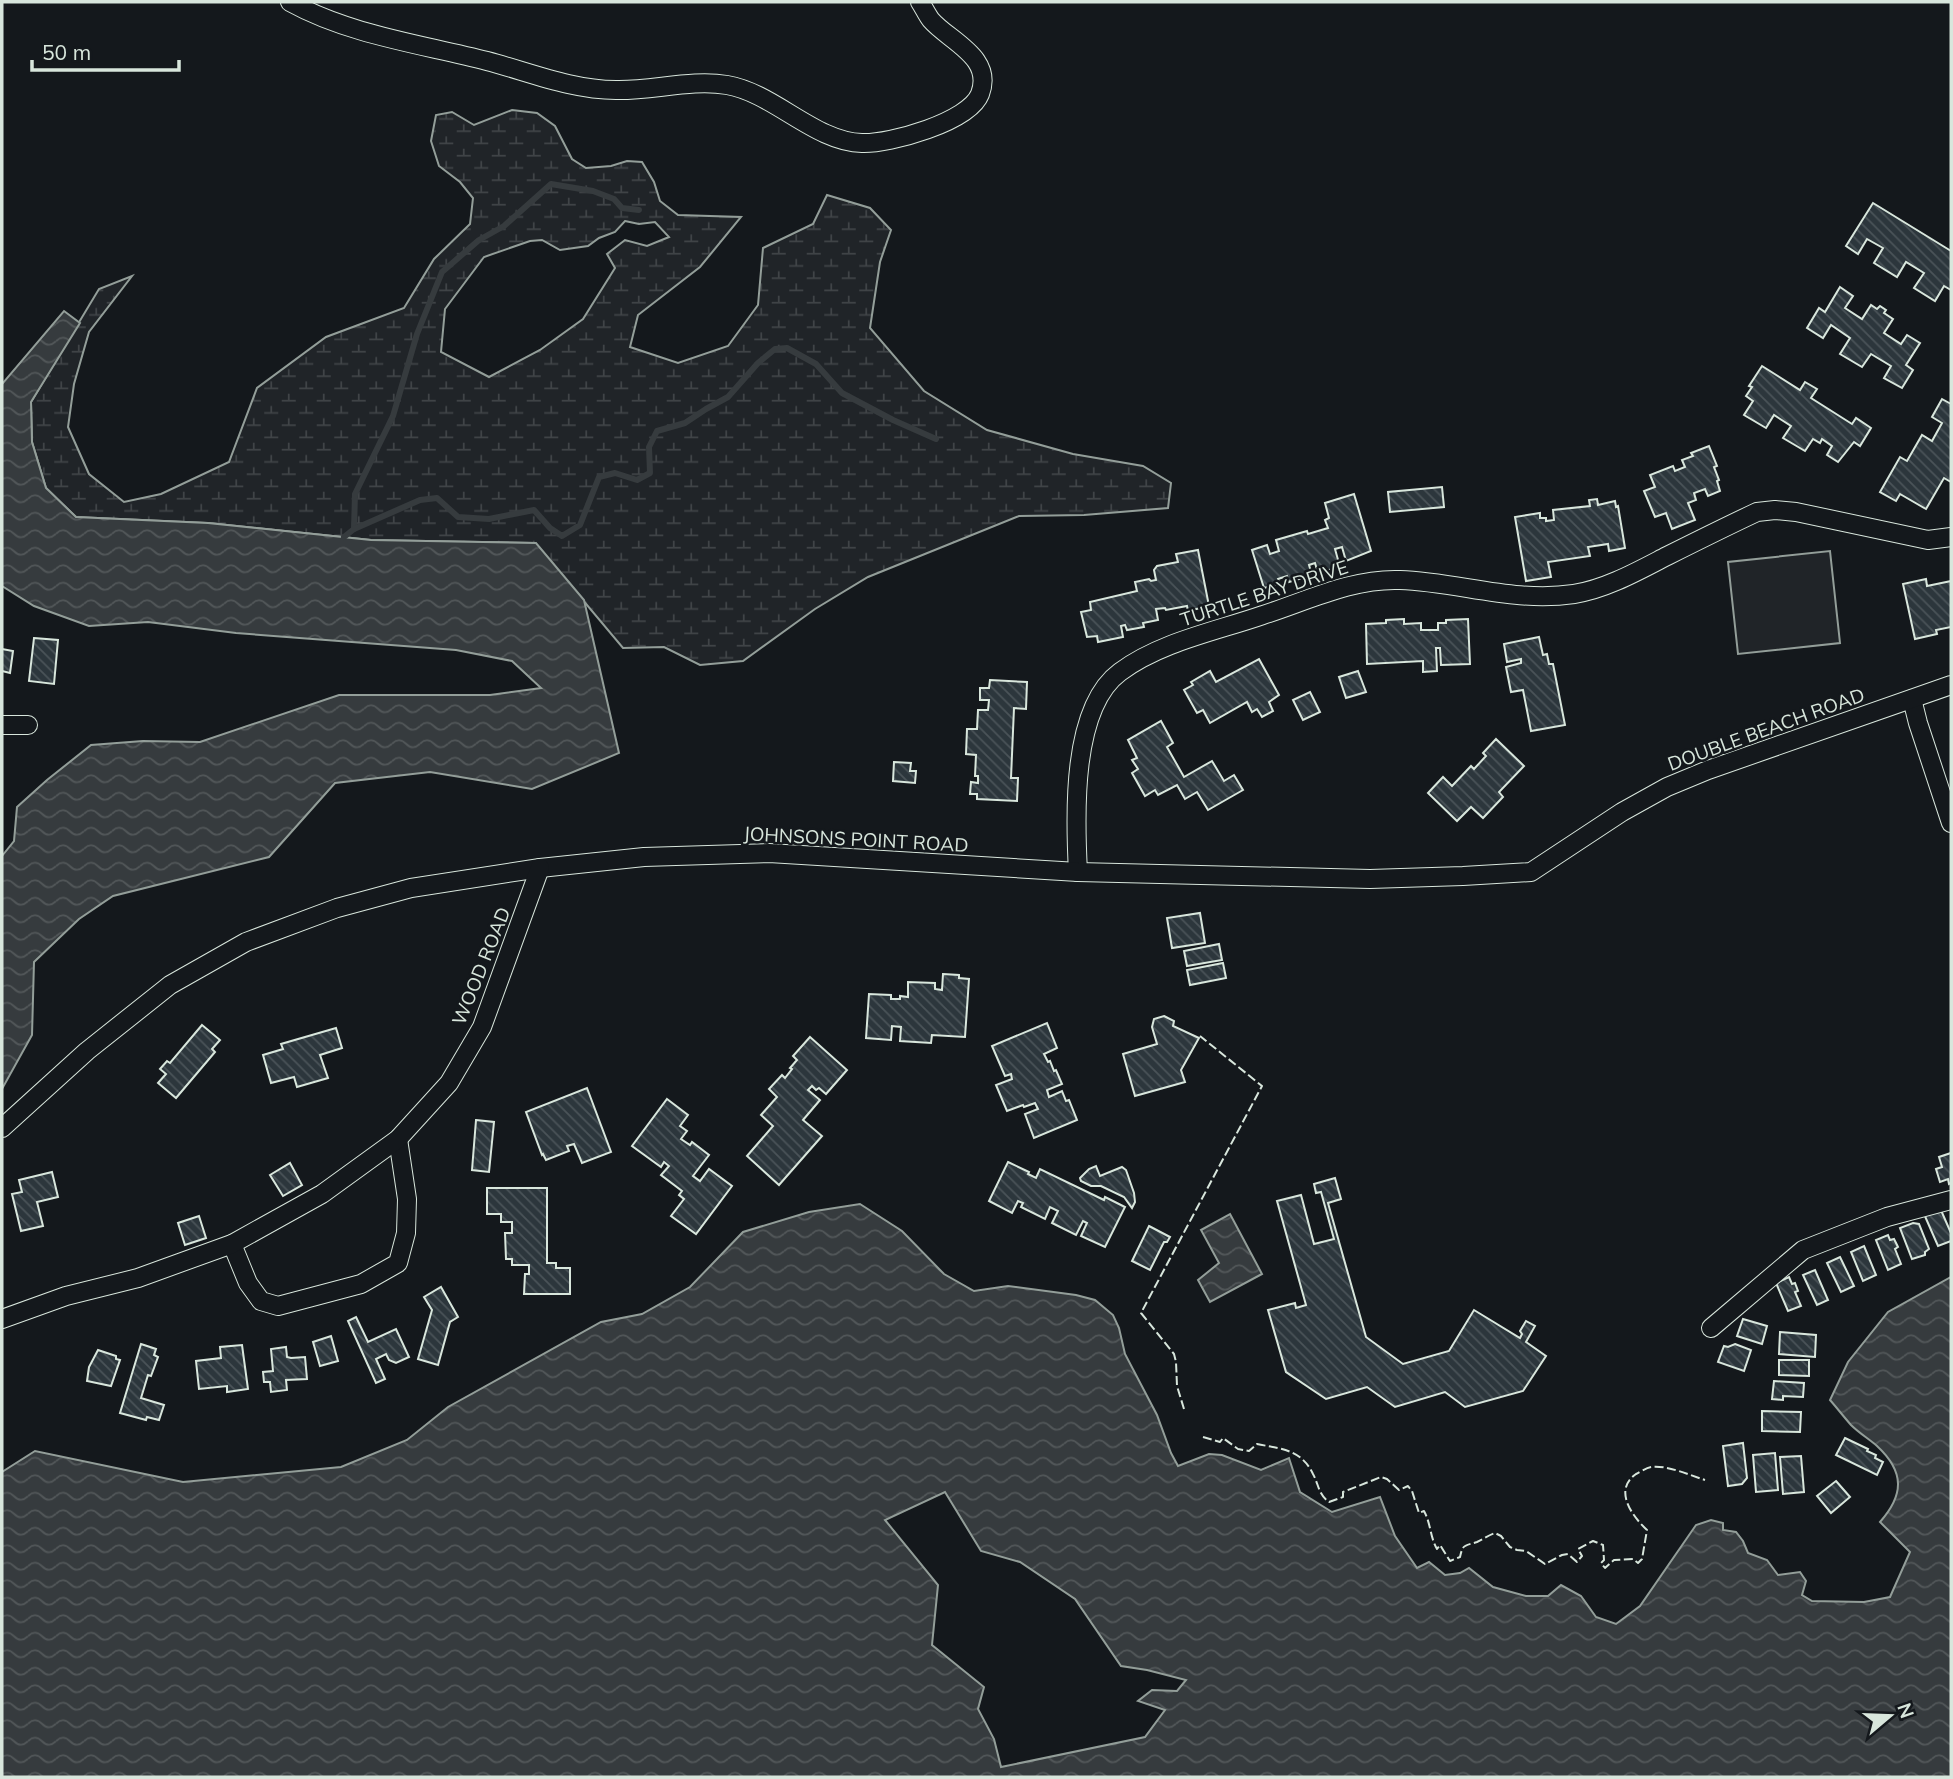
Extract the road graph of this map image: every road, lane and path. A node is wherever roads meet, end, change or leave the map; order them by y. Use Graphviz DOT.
graph roads {
  1 [pos="290,2"];
  2 [pos="920,2"];
  3 [pos="1951,537"];
  4 [pos="1951,685"];
  5 [pos="1912,699"];
  6 [pos="2,724"];
  7 [pos="28,725"];
  8 [pos="1951,822"];
  9 [pos="540,868"];
  10 [pos="1078,872"];
  11 [pos="1531,872"];
  12 [pos="2,1128"];
  13 [pos="398,1139"];
  14 [pos="1951,1199"];
  15 [pos="232,1244"];
  16 [pos="2,1319"];
  17 [pos="1711,1328"];
  1 -- 2 [label="street"];
  3 -- 10 [label="street, TURTLE BAY DRIVE"];
  4 -- 5 [label="street, DOUBLE BEACH ROAD"];
  5 -- 8 [label="street"];
  5 -- 11 [label="street, DOUBLE BEACH ROAD"];
  6 -- 7 [label="street"];
  9 -- 10 [label="street, JOHNSONS POINT ROAD"];
  9 -- 12 [label="street, JOHNSONS POINT ROAD"];
  9 -- 13 [label="street, WOOD ROAD"];
  10 -- 11 [label="street, JOHNSONS POINT ROAD"];
  13 -- 15 [label="street, WOOD ROAD"];
  13 -- 15 [label="street"];
  14 -- 17 [label="street"];
  15 -- 16 [label="street, WOOD ROAD"];
}
